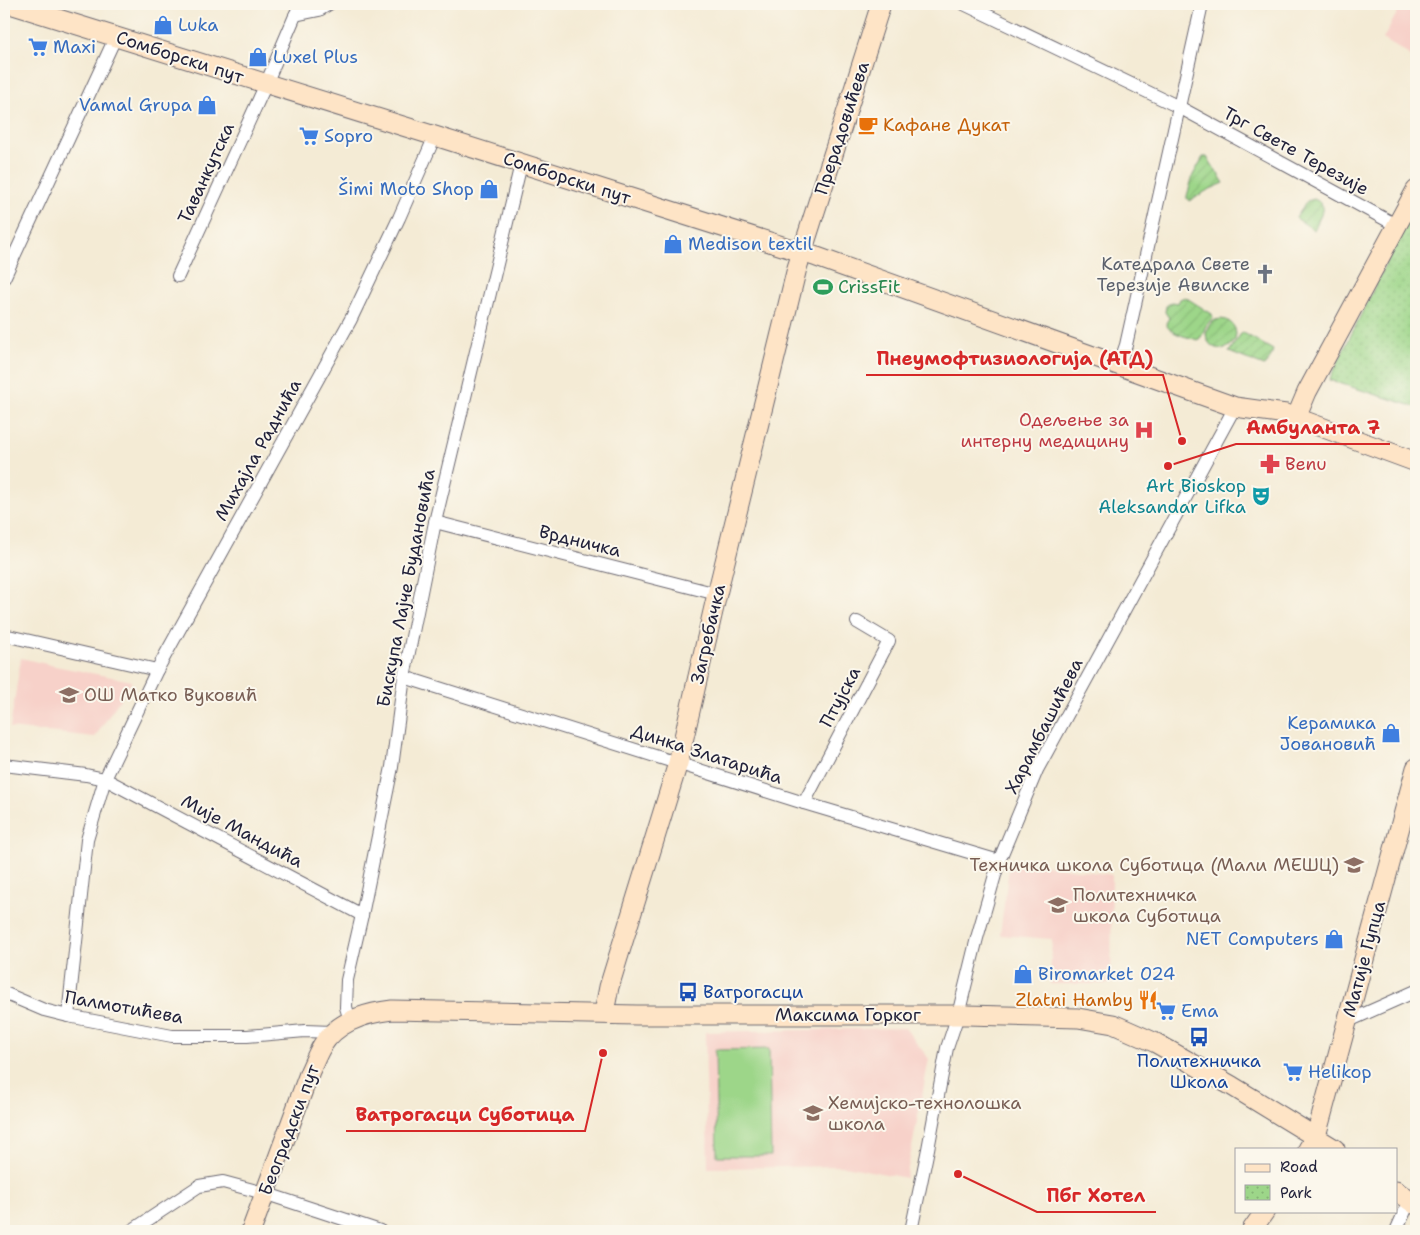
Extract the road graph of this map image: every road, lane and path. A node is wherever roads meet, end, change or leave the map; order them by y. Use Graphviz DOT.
graph roads {
  1 [pos="10,4"];
  2 [pos="330,4"];
  3 [pos="881,4"];
  4 [pos="964,4"];
  5 [pos="1202,4"];
  6 [pos="298,9"];
  7 [pos="116,36"];
  8 [pos="266,84"];
  9 [pos="1179,107"];
  10 [pos="435,136"];
  11 [pos="521,164"];
  12 [pos="1416,190"];
  13 [pos="1396,225"];
  14 [pos="802,252"];
  15 [pos="178,276"];
  16 [pos="4,278"];
  17 [pos="1119,365"];
  18 [pos="1235,407"];
  19 [pos="1296,418"];
  20 [pos="1416,462"];
  21 [pos="434,522"];
  22 [pos="717,594"];
  23 [pos="858,622"];
  24 [pos="4,635"];
  25 [pos="157,670"];
  26 [pos="404,677"];
  27 [pos="678,763"];
  28 [pos="4,765"];
  29 [pos="1416,768"];
  30 [pos="105,779"];
  31 [pos="804,803"];
  32 [pos="999,861"];
  33 [pos="362,915"];
  34 [pos="1416,991"];
  35 [pos="4,993"];
  36 [pos="604,1013"];
  37 [pos="68,1016"];
  38 [pos="958,1016"];
  39 [pos="350,1022"];
  40 [pos="1346,1022"];
  41 [pos="332,1032"];
  42 [pos="1312,1142"];
  43 [pos="1332,1148"];
  44 [pos="264,1193"];
  45 [pos="1408,1199"];
  46 [pos="1264,1212"];
  47 [pos="131,1231"];
  48 [pos="251,1231"];
  49 [pos="380,1231"];
  50 [pos="910,1231"];
  51 [pos="1252,1231"];
  52 [pos="1396,1231"];
  1 -- 7 [label="main road, Сомборски пут"];
  2 -- 6 [label="street"];
  3 -- 14 [label="main road, Прерадовићева"];
  4 -- 9 [label="street, Трг Свете Терезије"];
  5 -- 9 [label="street"];
  6 -- 8 [label="street, Таванкутска"];
  7 -- 8 [label="main road, Сомборски пут"];
  7 -- 16 [label="street"];
  8 -- 10 [label="main road, Сомборски пут"];
  8 -- 15 [label="street, Таванкутска"];
  9 -- 13 [label="street, Трг Свете Терезије"];
  9 -- 17 [label="street"];
  10 -- 11 [label="main road, Сомборски пут"];
  10 -- 25 [label="street, Михајла Раднића"];
  11 -- 14 [label="main road, Сомборски пут"];
  11 -- 21 [label="street, Бискупа Лајче Будановића"];
  12 -- 13 [label="main road"];
  13 -- 19 [label="main road"];
  14 -- 17 [label="main road, Сомборски пут"];
  14 -- 22 [label="main road, Загребачка"];
  17 -- 18 [label="main road, Сомборски пут"];
  18 -- 19 [label="main road, Сомборски пут"];
  18 -- 32 [label="street, Харамбашићева"];
  19 -- 20 [label="main road, Сомборски пут"];
  21 -- 22 [label="street, Врдничка"];
  21 -- 26 [label="street, Бискупа Лајче Будановића"];
  22 -- 27 [label="main road, Загребачка"];
  23 -- 31 [label="street, Птујска"];
  24 -- 25 [label="street"];
  25 -- 30 [label="street, Михајла Раднића"];
  26 -- 27 [label="street, Динка Златарића"];
  26 -- 33 [label="street, Бискупа Лајче Будановића"];
  27 -- 31 [label="street, Динка Златарића"];
  27 -- 36 [label="main road, Загребачка"];
  28 -- 30 [label="street"];
  29 -- 40 [label="main road, Матије Гупца"];
  30 -- 33 [label="street, Мије Мандића"];
  30 -- 37 [label="street, Михајла Раднића"];
  31 -- 32 [label="street, Динка Златарића"];
  32 -- 38 [label="street, Харамбашићева"];
  33 -- 39 [label="street, Бискупа Лајче Будановића"];
  34 -- 40 [label="street"];
  35 -- 37 [label="street, Палмотићева"];
  36 -- 38 [label="main road, Максима Горког"];
  36 -- 39 [label="main road, Максима Горког"];
  37 -- 41 [label="street, Палмотићева"];
  38 -- 42 [label="main road, Максима Горког"];
  38 -- 50 [label="street, Харамбашићева"];
  39 -- 41 [label="main road, Максима Горког"];
  40 -- 42 [label="main road, Матије Гупца"];
  41 -- 44 [label="main road, Београдски пут"];
  42 -- 43 [label="main road, Максима Горког"];
  44 -- 47 [label="street"];
  44 -- 48 [label="main road, Београдски пут"];
  44 -- 49 [label="street"];
  45 -- 52 [label="street"];
  46 -- 51 [label="main road"];
}
